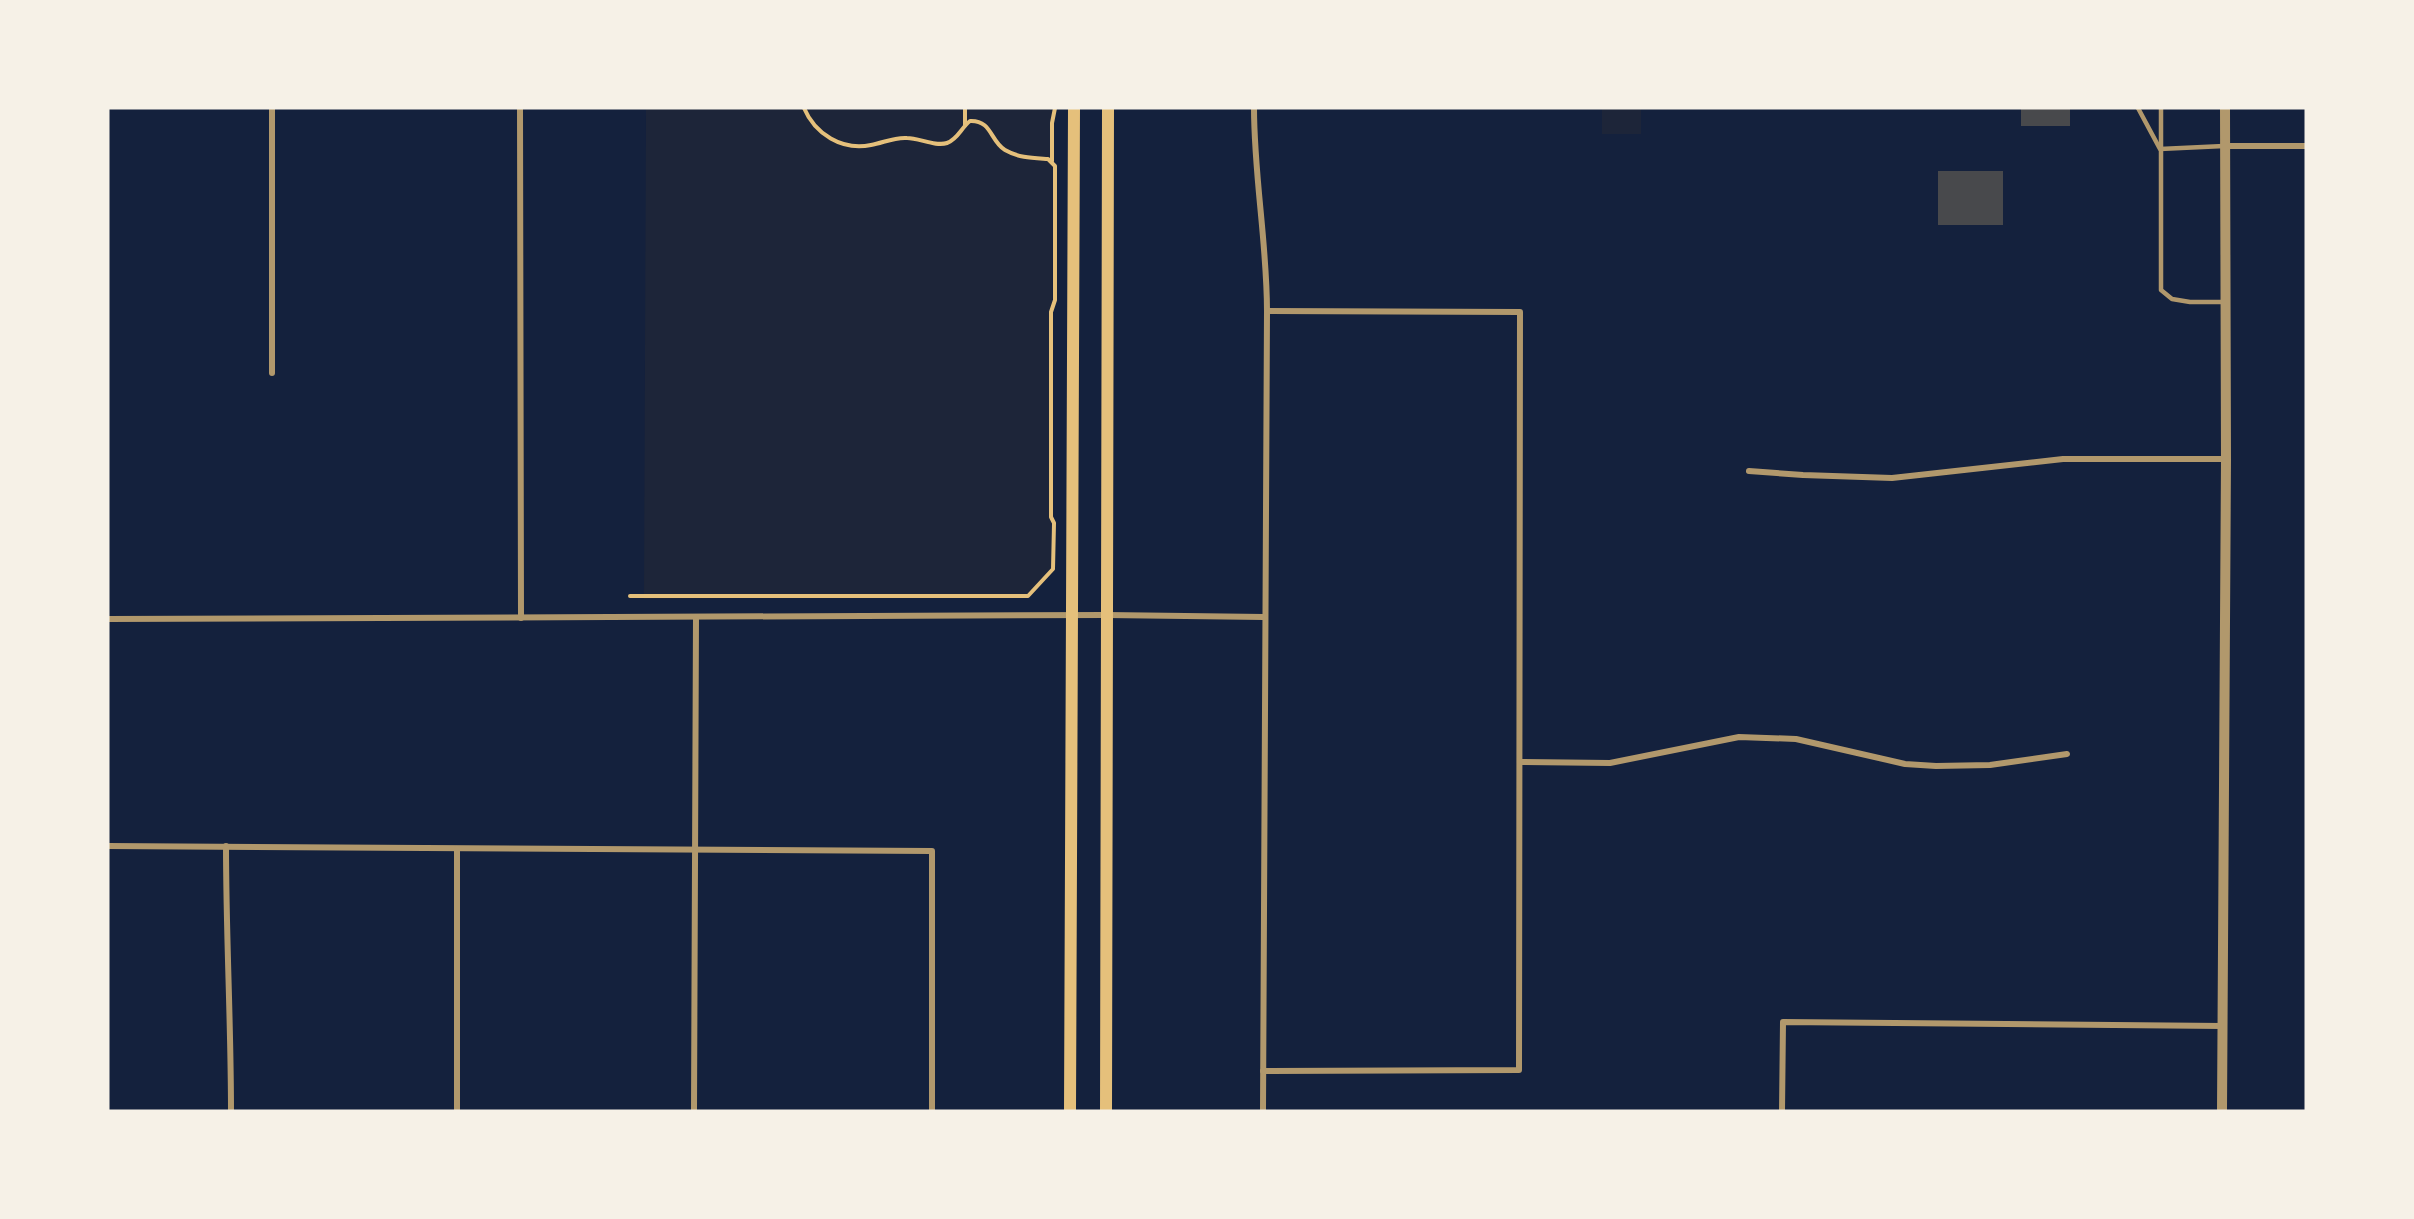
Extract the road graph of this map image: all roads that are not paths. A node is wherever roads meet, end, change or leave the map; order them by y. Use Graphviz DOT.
graph roads {
  1 [pos="272,108"];
  2 [pos="520,108"];
  3 [pos="1074,108"];
  4 [pos="1108,108"];
  5 [pos="1254,108"];
  6 [pos="2138,108"];
  7 [pos="2161,108"];
  8 [pos="2225,108"];
  9 [pos="2224,146"];
  10 [pos="2306,146"];
  11 [pos="2160,149"];
  12 [pos="2226,302"];
  13 [pos="1267,311"];
  14 [pos="272,373"];
  15 [pos="2226,459"];
  16 [pos="1749,471"];
  17 [pos="1107,615"];
  18 [pos="1072,616"];
  19 [pos="696,617"];
  20 [pos="1264,617"];
  21 [pos="521,618"];
  22 [pos="108,619"];
  23 [pos="2067,754"];
  24 [pos="1520,762"];
  25 [pos="108,846"];
  26 [pos="226,846"];
  27 [pos="457,849"];
  28 [pos="695,849"];
  29 [pos="2223,1026"];
  30 [pos="1263,1071"];
  31 [pos="231,1111"];
  32 [pos="458,1111"];
  33 [pos="694,1111"];
  34 [pos="932,1111"];
  35 [pos="1070,1111"];
  36 [pos="1106,1111"];
  37 [pos="1263,1111"];
  38 [pos="1782,1111"];
  39 [pos="2222,1111"];
  1 -- 14 [label="street"];
  2 -- 21 [label="street"];
  3 -- 18 [label="main road"];
  4 -- 17 [label="main road"];
  5 -- 13 [label="street"];
  6 -- 11 [label="lane"];
  7 -- 11 [label="lane"];
  8 -- 9 [label="street"];
  9 -- 10 [label="street"];
  9 -- 11 [label="lane"];
  9 -- 12 [label="street"];
  11 -- 12 [label="lane"];
  12 -- 15 [label="street"];
  13 -- 20 [label="street"];
  13 -- 24 [label="street"];
  15 -- 16 [label="street"];
  15 -- 29 [label="street"];
  17 -- 18 [label="street"];
  17 -- 20 [label="street"];
  17 -- 36 [label="main road"];
  18 -- 19 [label="street"];
  18 -- 35 [label="main road"];
  19 -- 21 [label="street"];
  19 -- 28 [label="street"];
  20 -- 30 [label="street"];
  21 -- 22 [label="street"];
  23 -- 24 [label="street"];
  24 -- 30 [label="street"];
  25 -- 26 [label="street"];
  26 -- 27 [label="street"];
  26 -- 31 [label="street"];
  27 -- 28 [label="street"];
  27 -- 32 [label="street"];
  28 -- 33 [label="street"];
  28 -- 34 [label="street"];
  29 -- 38 [label="street"];
  29 -- 39 [label="street"];
  30 -- 37 [label="street"];
}
